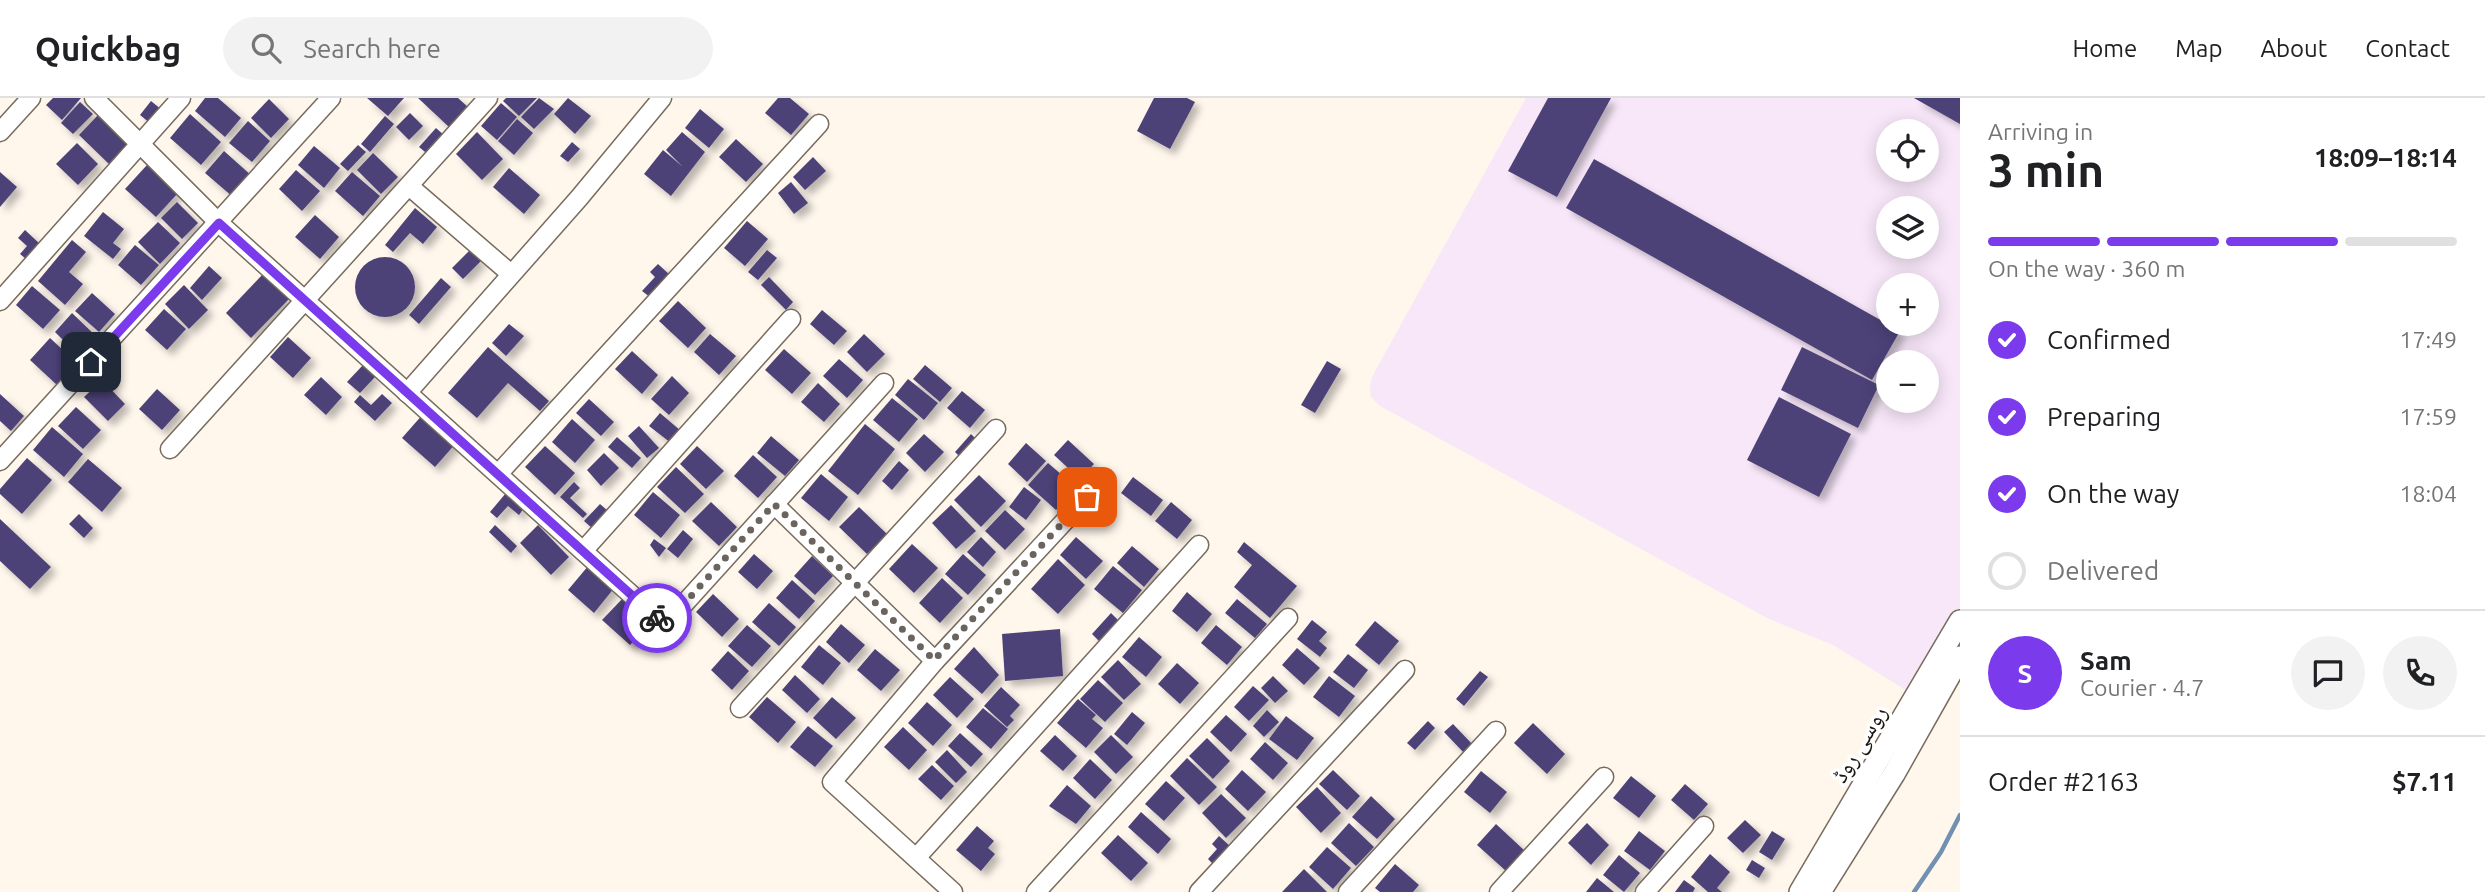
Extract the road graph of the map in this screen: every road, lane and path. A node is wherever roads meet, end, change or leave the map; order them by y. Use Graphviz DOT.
graph roads {
  1 [pos="31,98"];
  2 [pos="94,98"];
  3 [pos="181,98"];
  4 [pos="331,98"];
  5 [pos="488,98"];
  6 [pos="662,98"];
  7 [pos="819,124"];
  8 [pos="0,132"];
  9 [pos="141,144"];
  10 [pos="409,186"];
  11 [pos="219,223"];
  12 [pos="511,274"];
  13 [pos="304,300"];
  14 [pos="0,301"];
  15 [pos="791,319"];
  16 [pos="884,383"];
  17 [pos="407,393"];
  18 [pos="996,429"];
  19 [pos="170,449"];
  20 [pos="0,461"];
  21 [pos="498,474"];
  22 [pos="1087,497"];
  23 [pos="774,504"];
  24 [pos="1199,545"];
  25 [pos="583,551"];
  26 [pos="855,583"];
  27 [pos="1288,618"];
  28 [pos="1960,621"];
  29 [pos="1960,657"];
  30 [pos="934,660"];
  31 [pos="1405,670"];
  32 [pos="740,708"];
  33 [pos="1496,731"];
  34 [pos="1604,777"];
  35 [pos="1704,826"];
  36 [pos="916,858"];
  37 [pos="953,892"];
  38 [pos="1036,892"];
  39 [pos="1199,892"];
  40 [pos="1348,892"];
  41 [pos="1499,892"];
  42 [pos="1646,892"];
  43 [pos="1800,892"];
  44 [pos="1820,892"];
  1 -- 8 [label="street"];
  2 -- 9 [label="street"];
  3 -- 9 [label="street"];
  4 -- 11 [label="street"];
  5 -- 10 [label="street"];
  6 -- 12 [label="street"];
  7 -- 21 [label="street"];
  9 -- 11 [label="street"];
  9 -- 14 [label="street"];
  10 -- 12 [label="street"];
  10 -- 13 [label="street"];
  11 -- 13 [label="street"];
  11 -- 20 [label="street"];
  12 -- 17 [label="street"];
  13 -- 17 [label="street"];
  13 -- 19 [label="street"];
  15 -- 25 [label="street"];
  16 -- 23 [label="street"];
  17 -- 21 [label="street"];
  18 -- 26 [label="street"];
  21 -- 25 [label="street"];
  22 -- 30 [label="street"];
  23 -- 25 [label="street"];
  23 -- 26 [label="street"];
  24 -- 36 [label="street"];
  26 -- 30 [label="street"];
  26 -- 32 [label="street"];
  27 -- 38 [label="street"];
  28 -- 43 [label="main road, روسی روڈ"];
  29 -- 44 [label="main road"];
  30 -- 36 [label="street"];
  31 -- 39 [label="street"];
  33 -- 40 [label="street"];
  34 -- 41 [label="street"];
  35 -- 42 [label="street"];
  36 -- 37 [label="street"];
}
